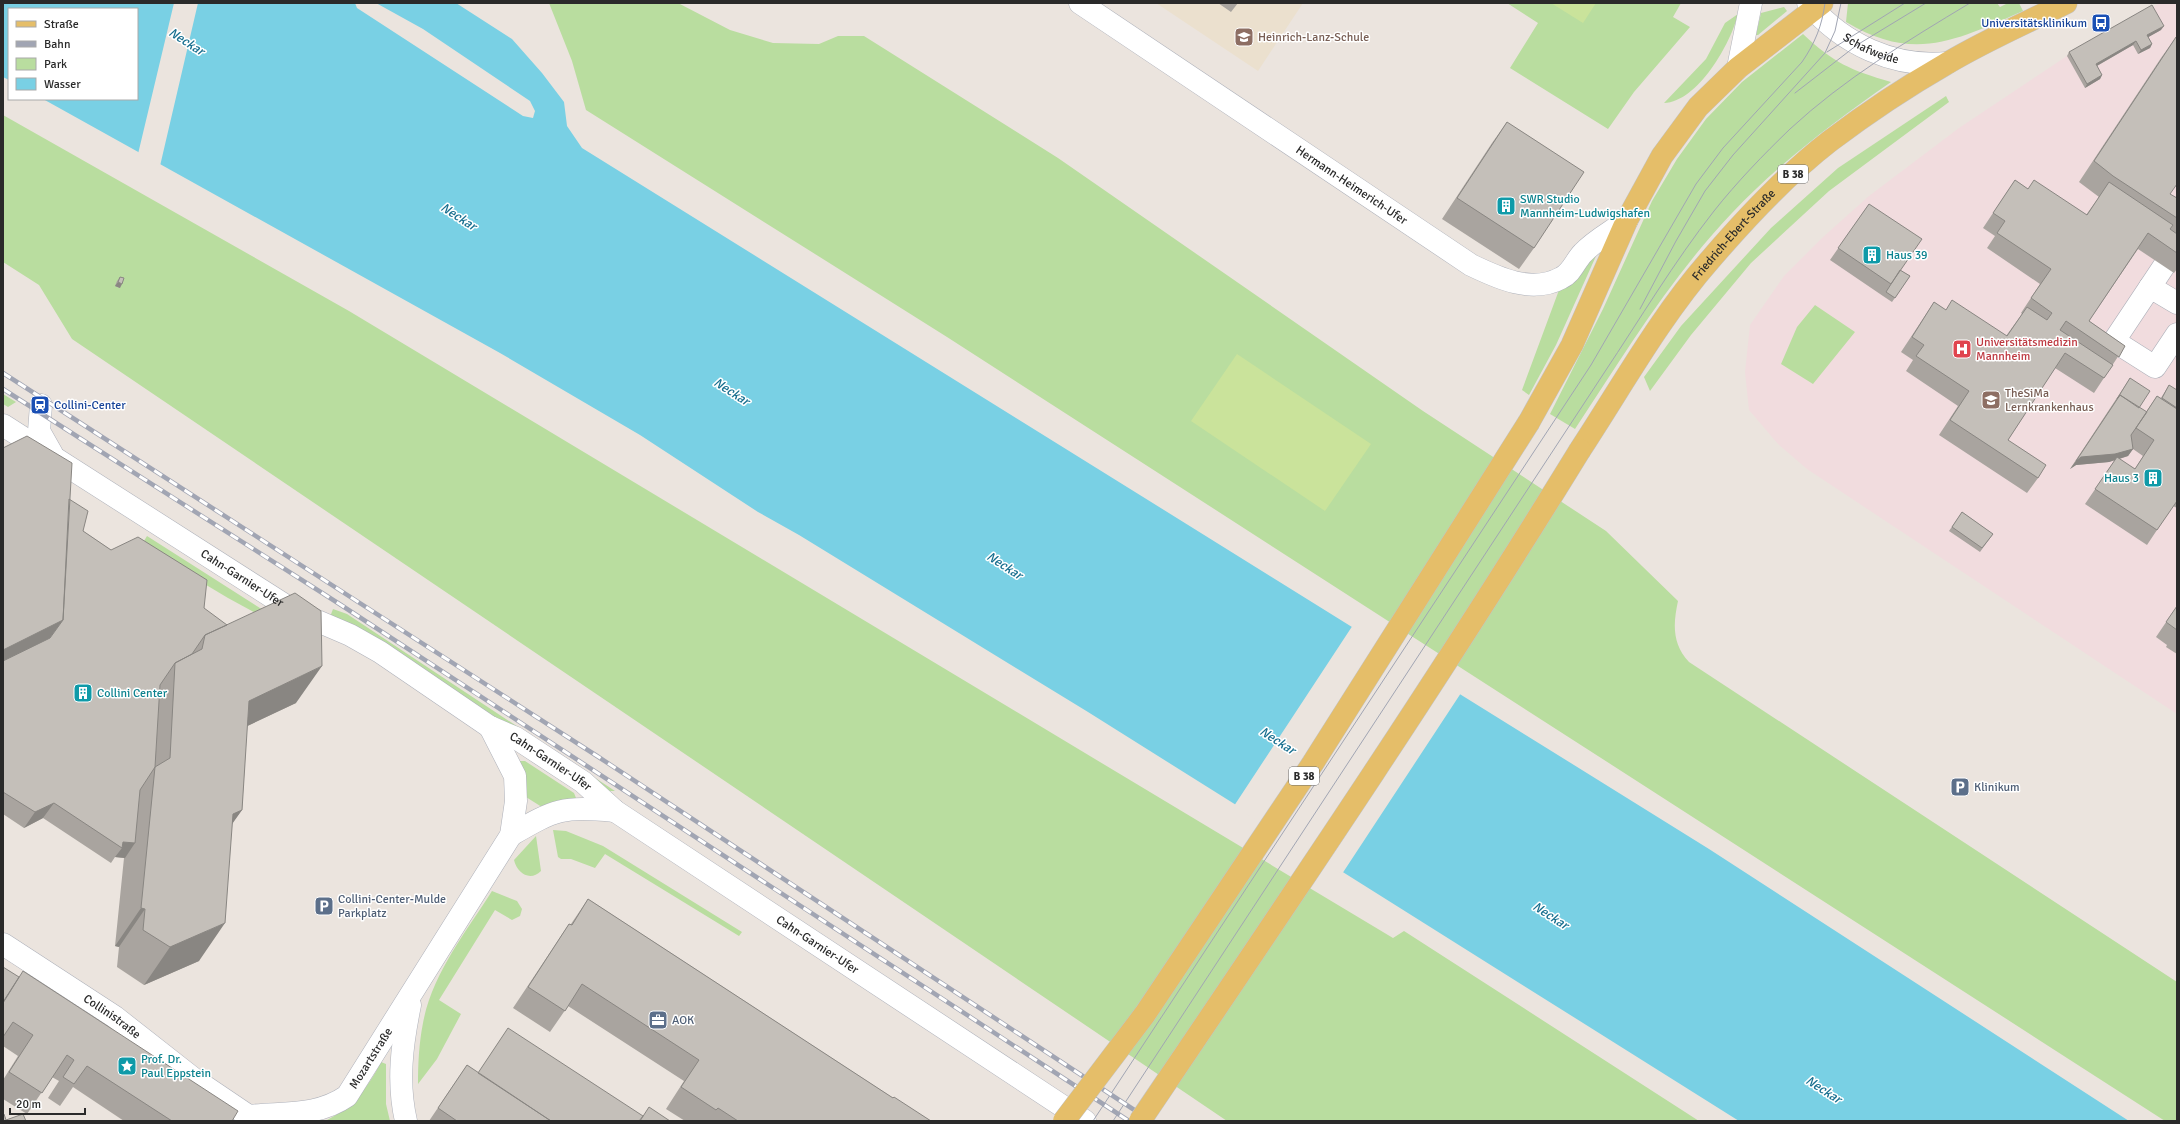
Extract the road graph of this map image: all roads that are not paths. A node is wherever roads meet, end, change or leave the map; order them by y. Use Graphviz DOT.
graph roads {
  1 [pos="1080,3"];
  2 [pos="1751,3"];
  3 [pos="2066,3"];
  4 [pos="1814,5"];
  5 [pos="1947,63"];
  6 [pos="1738,68"];
  7 [pos="1627,220"];
  8 [pos="2171,256"];
  9 [pos="2150,287"];
  10 [pos="2177,303"];
  11 [pos="2177,334"];
  12 [pos="3,415"];
  13 [pos="3,425"];
  14 [pos="52,455"];
  15 [pos="490,727"];
  16 [pos="615,811"];
  17 [pos="511,835"];
  18 [pos="3,944"];
  19 [pos="412,994"];
  20 [pos="250,1119"];
  21 [pos="406,1121"];
  22 [pos="1064,1121"];
  23 [pos="1086,1121"];
  24 [pos="1140,1121"];
  1 -- 7 [label="street, Hermann-Heimerich-Ufer"];
  2 -- 6 [label="street"];
  3 -- 5 [label="main road, Friedrich-Ebert-Straße / B 38"];
  4 -- 5 [label="street, Schafweide"];
  4 -- 6 [label="main road, B 38"];
  5 -- 24 [label="main road, Friedrich-Ebert-Straße / B 38, bridge"];
  6 -- 7 [label="main road, B 38"];
  7 -- 22 [label="main road, B 38, bridge"];
  8 -- 9 [label="street"];
  9 -- 10 [label="street"];
  9 -- 11 [label="street"];
  12 -- 14 [label="street"];
  13 -- 14 [label="street, Cahn-Garnier-Ufer"];
  14 -- 15 [label="street, Cahn-Garnier-Ufer"];
  15 -- 16 [label="street, Cahn-Garnier-Ufer"];
  15 -- 17 [label="street, Mozartstraße"];
  16 -- 17 [label="street, Mozartstraße"];
  16 -- 23 [label="street, Cahn-Garnier-Ufer"];
  17 -- 19 [label="street, Mozartstraße"];
  18 -- 20 [label="street, Collinistraße"];
  19 -- 20 [label="street, Mozartstraße"];
  19 -- 21 [label="street, Mozartstraße"];
}
